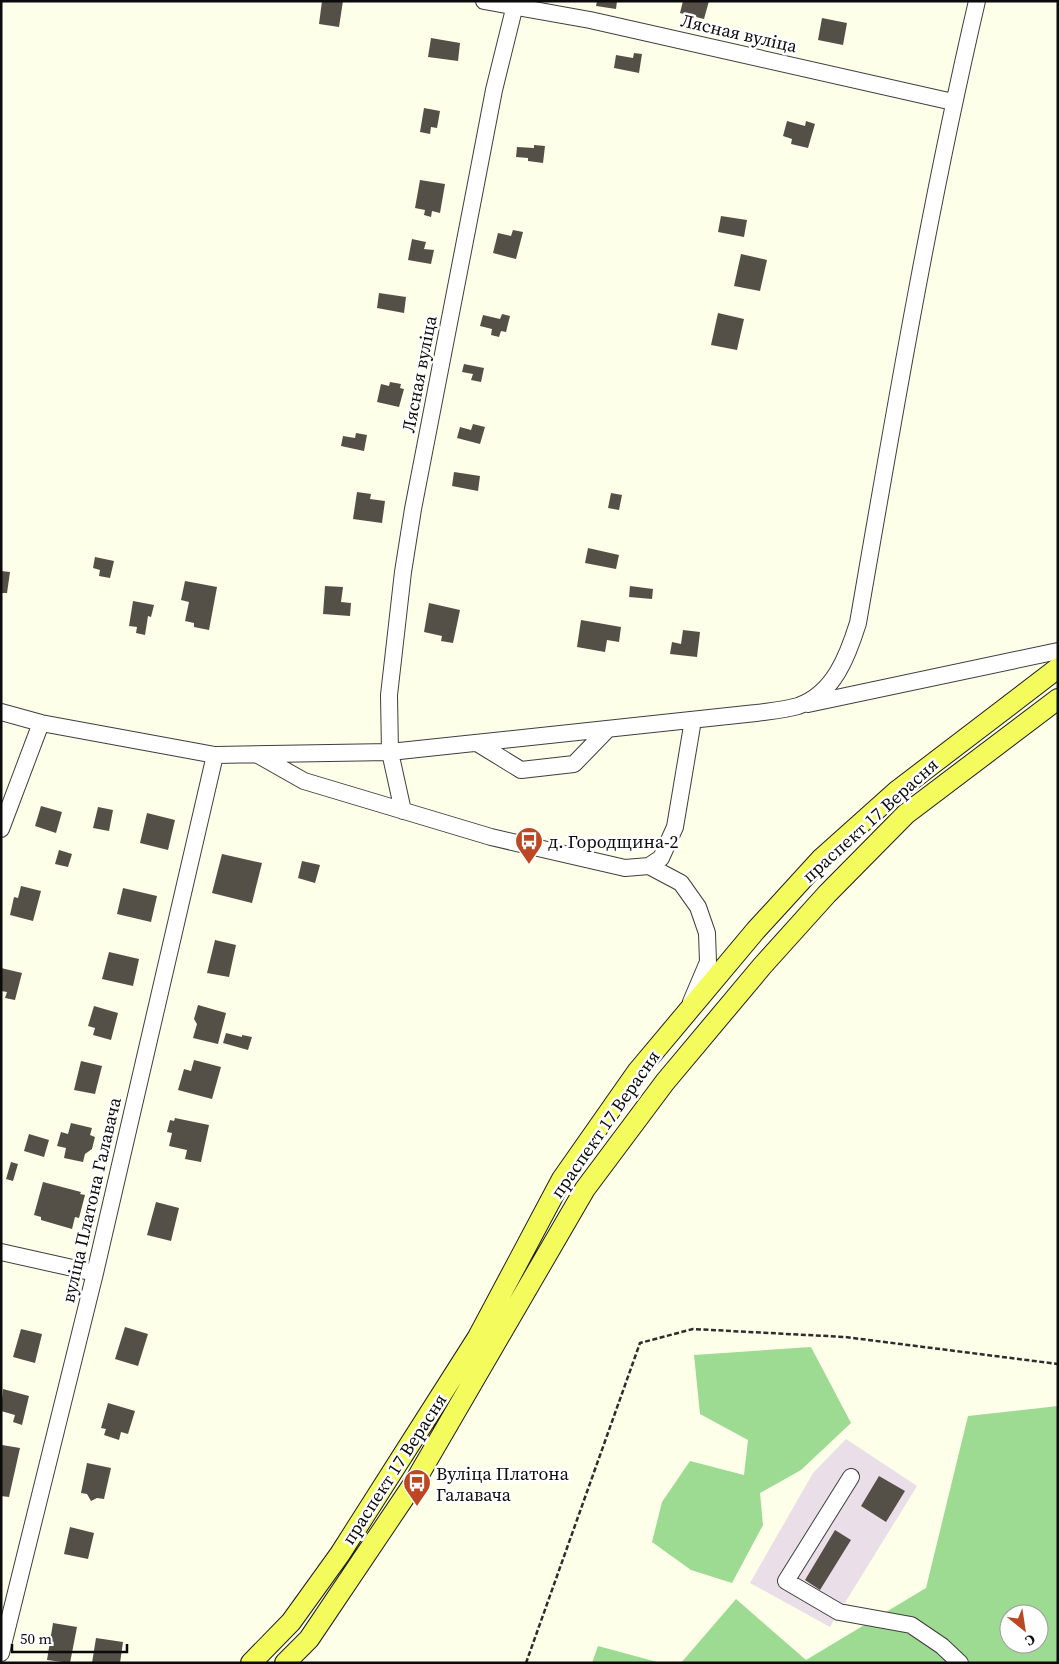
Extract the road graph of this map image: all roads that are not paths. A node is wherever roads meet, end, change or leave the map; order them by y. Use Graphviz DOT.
graph roads {
  1 [pos="484,1"];
  2 [pos="977,1"];
  3 [pos="515,4"];
  4 [pos="954,102"];
  5 [pos="1058,651"];
  6 [pos="1058,668"];
  7 [pos="1058,700"];
  8 [pos="801,705"];
  9 [pos="1,712"];
  10 [pos="693,720"];
  11 [pos="41,723"];
  12 [pos="608,729"];
  13 [pos="477,743"];
  14 [pos="390,752"];
  15 [pos="215,755"];
  16 [pos="258,755"];
  17 [pos="403,811"];
  18 [pos="1,829"];
  19 [pos="649,866"];
  20 [pos="687,1012"];
  21 [pos="1,1252"];
  22 [pos="95,1273"];
  23 [pos="851,1477"];
  24 [pos="1,1653"];
  25 [pos="251,1663"];
  26 [pos="285,1663"];
  27 [pos="960,1663"];
  1 -- 3 [label="street, Лясная вуліца"];
  2 -- 4 [label="street"];
  3 -- 4 [label="street, Лясная вуліца"];
  3 -- 14 [label="street, Лясная вуліца"];
  4 -- 8 [label="street"];
  5 -- 8 [label="street"];
  6 -- 20 [label="main road, праспект 17 Верасня"];
  7 -- 26 [label="main road, праспект 17 Верасня"];
  8 -- 10 [label="street"];
  9 -- 11 [label="street"];
  10 -- 12 [label="street"];
  10 -- 19 [label="street"];
  11 -- 15 [label="street"];
  11 -- 18 [label="street"];
  12 -- 13 [label="street"];
  12 -- 13 [label="street"];
  13 -- 14 [label="street"];
  14 -- 16 [label="street"];
  14 -- 17 [label="street, Лясная вуліца"];
  15 -- 16 [label="street"];
  15 -- 22 [label="street, вуліца Платона Галавача"];
  16 -- 17 [label="street"];
  17 -- 19 [label="street"];
  19 -- 20 [label="street"];
  20 -- 25 [label="main road, праспект 17 Верасня"];
  21 -- 22 [label="street"];
  22 -- 24 [label="street, вуліца Платона Галавача"];
  23 -- 27 [label="street"];
}
